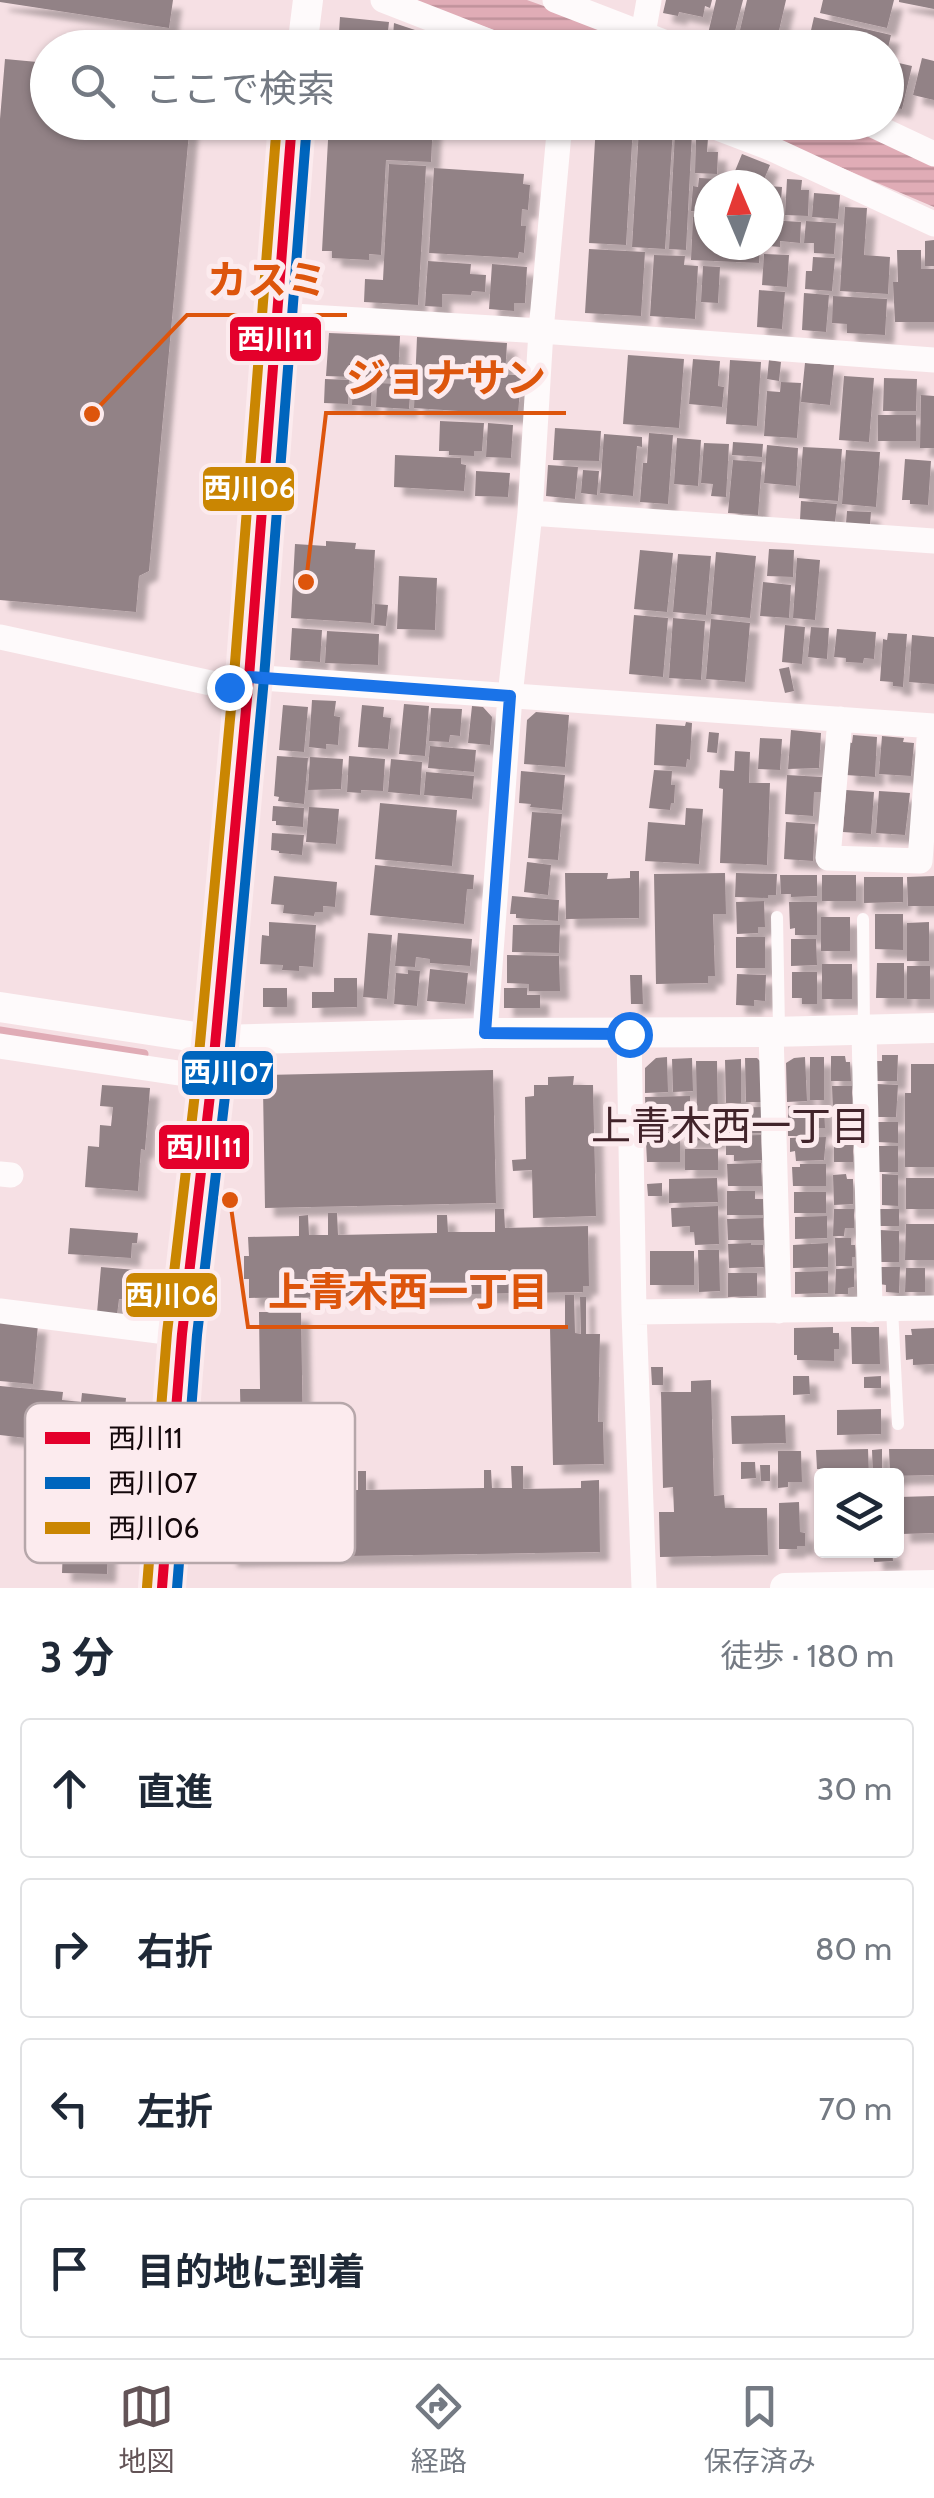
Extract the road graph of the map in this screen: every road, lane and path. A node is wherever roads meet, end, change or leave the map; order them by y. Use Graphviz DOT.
graph roads {
  1 [pos="308,0"];
  2 [pos="383,0"];
  3 [pos="556,0"];
  4 [pos="649,0"];
  5 [pos="304,30"];
  6 [pos="460,30"];
  7 [pos="633,30"];
  8 [pos="644,30"];
  9 [pos="904,139"];
  10 [pos="291,140"];
  11 [pos="558,140"];
  12 [pos="749,140"];
  13 [pos="932,151"];
  14 [pos="934,224"];
  15 [pos="276,315"];
  16 [pos="542,331"];
  17 [pos="934,360"];
  18 [pos="530,513"];
  19 [pos="934,540"];
  20 [pos="0,637"];
  21 [pos="249,677"];
  22 [pos="510,696"];
  23 [pos="840,719"];
  24 [pos="932,726"];
  25 [pos="777,917"];
  26 [pos="863,920"];
  27 [pos="0,1006"];
  28 [pos="934,1028"];
  29 [pos="864,1029"];
  30 [pos="775,1032"];
  31 [pos="485,1033"];
  32 [pos="629,1034"];
  33 [pos="215,1040"];
  34 [pos="0,1046"];
  35 [pos="212,1078"];
  36 [pos="934,1308"];
  37 [pos="881,1310"];
  38 [pos="0,1312"];
  39 [pos="634,1312"];
  40 [pos="779,1312"];
  41 [pos="182,1334"];
  42 [pos="177,1403"];
  43 [pos="898,1424"];
  44 [pos="164,1563"];
  45 [pos="934,1586"];
  46 [pos="162,1588"];
  47 [pos="644,1588"];
  48 [pos="785,1588"];
  1 -- 5 [label="street"];
  2 -- 6 [label="street"];
  3 -- 7 [label="street"];
  4 -- 8 [label="street"];
  9 -- 13 [label="street"];
  10 -- 15 [label="street"];
  11 -- 16 [label="street"];
  12 -- 14 [label="street"];
  15 -- 16 [label="street"];
  15 -- 21 [label="street"];
  16 -- 17 [label="street"];
  16 -- 18 [label="street"];
  18 -- 19 [label="street"];
  18 -- 22 [label="street"];
  20 -- 21 [label="street"];
  21 -- 22 [label="street"];
  21 -- 33 [label="street"];
  22 -- 23 [label="street"];
  22 -- 31 [label="street"];
  23 -- 24 [label="street"];
  23 -- 24 [label="street"];
  25 -- 30 [label="lane"];
  26 -- 29 [label="lane"];
  27 -- 33 [label="street"];
  28 -- 29 [label="street"];
  29 -- 30 [label="street"];
  29 -- 37 [label="street"];
  30 -- 32 [label="street"];
  30 -- 40 [label="street"];
  31 -- 32 [label="street"];
  31 -- 33 [label="street"];
  32 -- 39 [label="street"];
  33 -- 35 [label="street"];
  34 -- 35 [label="street"];
  35 -- 41 [label="street"];
  36 -- 37 [label="street"];
  37 -- 40 [label="street"];
  37 -- 43 [label="lane"];
  38 -- 41 [label="street"];
  39 -- 40 [label="street"];
  39 -- 47 [label="street"];
  41 -- 42 [label="street"];
  44 -- 46 [label="street"];
  45 -- 48 [label="street"];
}
